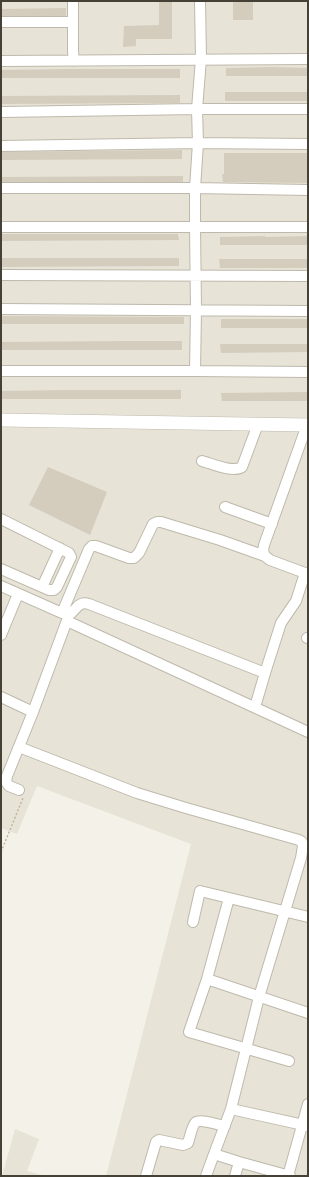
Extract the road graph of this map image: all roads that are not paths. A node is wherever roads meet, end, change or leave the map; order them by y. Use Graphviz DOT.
graph roads {
  1 [pos="73,1"];
  2 [pos="200,1"];
  3 [pos="1,22"];
  4 [pos="73,22"];
  5 [pos="201,59"];
  6 [pos="308,59"];
  7 [pos="1,61"];
  8 [pos="74,61"];
  9 [pos="197,109"];
  10 [pos="308,109"];
  11 [pos="1,112"];
  12 [pos="198,143"];
  13 [pos="308,144"];
  14 [pos="1,146"];
  15 [pos="1,188"];
  16 [pos="195,188"];
  17 [pos="308,190"];
  18 [pos="195,226"];
  19 [pos="1,227"];
  20 [pos="308,227"];
  21 [pos="1,275"];
  22 [pos="196,275"];
  23 [pos="308,276"];
  24 [pos="1,309"];
  25 [pos="196,309"];
  26 [pos="308,311"];
  27 [pos="1,371"];
  28 [pos="196,371"];
  29 [pos="308,372"];
  30 [pos="1,420"];
  31 [pos="258,424"];
  32 [pos="308,425"];
  33 [pos="202,461"];
  34 [pos="225,507"];
  35 [pos="1,519"];
  36 [pos="272,524"];
  37 [pos="265,556"];
  38 [pos="1,569"];
  39 [pos="306,569"];
  40 [pos="1,586"];
  41 [pos="18,594"];
  42 [pos="66,616"];
  43 [pos="1,635"];
  44 [pos="265,674"];
  45 [pos="1,697"];
  46 [pos="255,707"];
  47 [pos="33,712"];
  48 [pos="308,732"];
  49 [pos="19,746"];
  50 [pos="19,790"];
  51 [pos="304,860"];
  52 [pos="229,898"];
  53 [pos="285,911"];
  54 [pos="308,917"];
  55 [pos="193,922"];
  56 [pos="207,979"];
  57 [pos="259,997"];
  58 [pos="308,1013"];
  59 [pos="246,1050"];
  60 [pos="289,1062"];
  61 [pos="308,1104"];
  62 [pos="231,1109"];
  63 [pos="305,1125"];
  64 [pos="225,1126"];
  65 [pos="214,1154"];
  66 [pos="239,1162"];
  67 [pos="146,1176"];
  68 [pos="206,1176"];
  69 [pos="235,1176"];
  70 [pos="289,1176"];
  1 -- 4 [label="street"];
  2 -- 5 [label="street"];
  3 -- 4 [label="street"];
  4 -- 8 [label="street"];
  5 -- 6 [label="street"];
  5 -- 8 [label="street"];
  5 -- 9 [label="street"];
  7 -- 8 [label="street"];
  9 -- 10 [label="street"];
  9 -- 11 [label="street"];
  9 -- 12 [label="street"];
  12 -- 13 [label="street"];
  12 -- 14 [label="street"];
  12 -- 16 [label="street"];
  15 -- 16 [label="street"];
  16 -- 17 [label="street"];
  16 -- 18 [label="street"];
  18 -- 19 [label="street"];
  18 -- 20 [label="street"];
  18 -- 22 [label="street"];
  21 -- 22 [label="street"];
  22 -- 23 [label="street"];
  22 -- 25 [label="street"];
  24 -- 25 [label="street"];
  25 -- 26 [label="street"];
  25 -- 28 [label="street"];
  27 -- 28 [label="street"];
  28 -- 29 [label="street"];
  30 -- 31 [label="street"];
  31 -- 32 [label="street"];
  31 -- 33 [label="street"];
  32 -- 36 [label="street"];
  34 -- 36 [label="street"];
  35 -- 38 [label="street"];
  36 -- 37 [label="street"];
  37 -- 39 [label="street"];
  37 -- 42 [label="street"];
  39 -- 44 [label="street"];
  40 -- 41 [label="street"];
  41 -- 42 [label="street"];
  41 -- 43 [label="street"];
  42 -- 44 [label="street"];
  42 -- 46 [label="street"];
  42 -- 47 [label="street"];
  44 -- 46 [label="street"];
  45 -- 47 [label="street"];
  46 -- 48 [label="street"];
  47 -- 49 [label="street"];
  49 -- 50 [label="street"];
  49 -- 51 [label="street"];
  51 -- 53 [label="street"];
  52 -- 53 [label="street"];
  52 -- 55 [label="street"];
  52 -- 56 [label="street"];
  53 -- 54 [label="street"];
  53 -- 57 [label="street"];
  56 -- 57 [label="street"];
  56 -- 59 [label="street"];
  57 -- 58 [label="street"];
  57 -- 59 [label="street"];
  59 -- 60 [label="street"];
  59 -- 62 [label="street"];
  61 -- 63 [label="street"];
  62 -- 63 [label="street"];
  62 -- 64 [label="street"];
  63 -- 70 [label="street"];
  64 -- 65 [label="street"];
  64 -- 67 [label="street"];
  65 -- 66 [label="street"];
  65 -- 68 [label="street"];
  66 -- 69 [label="street"];
  66 -- 70 [label="street"];
}
